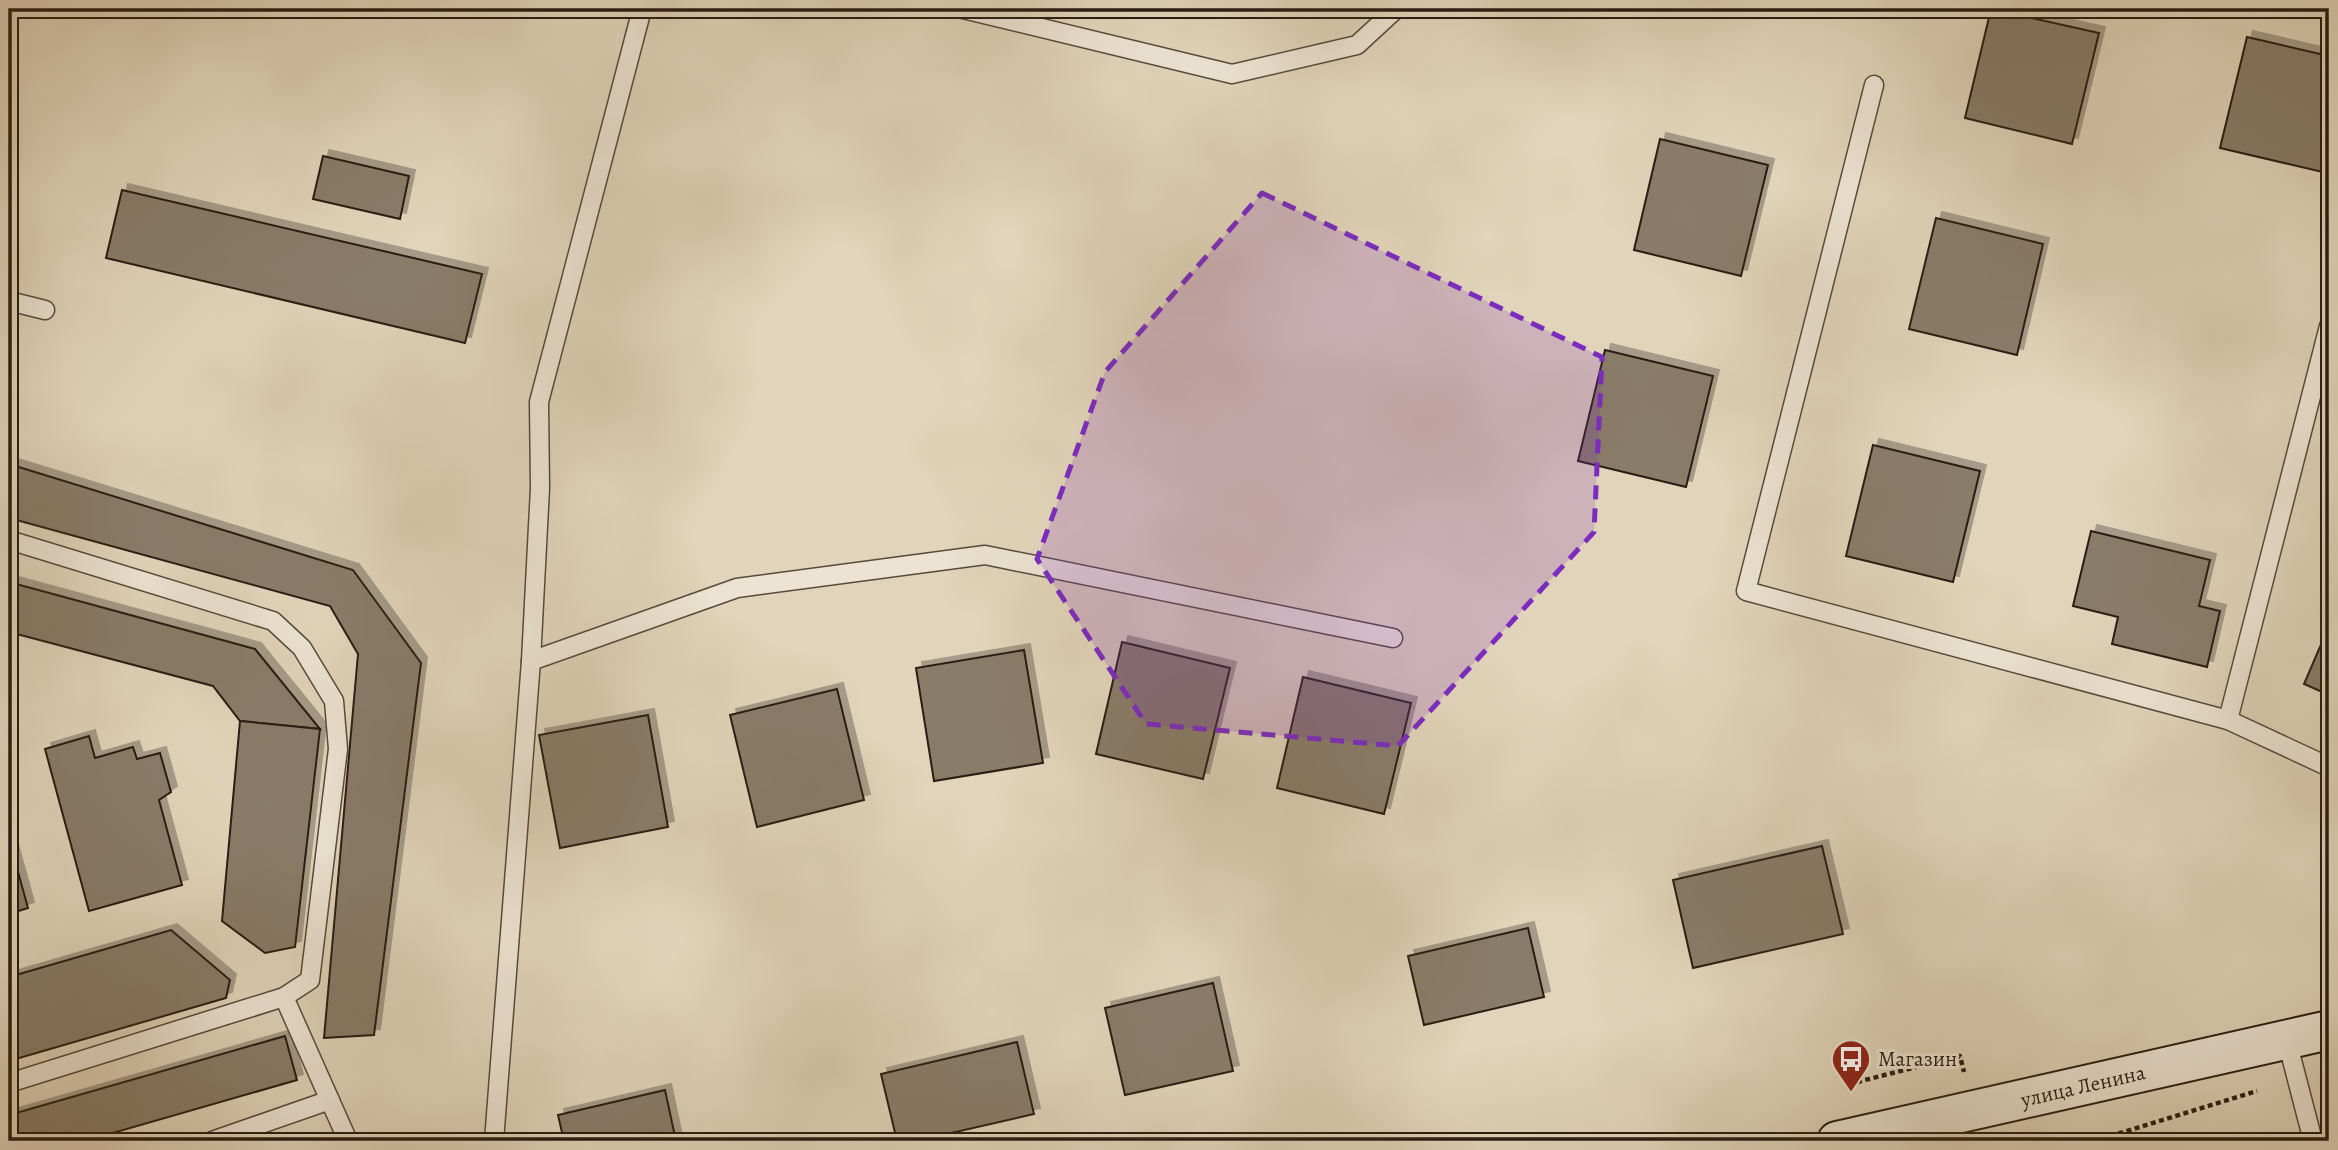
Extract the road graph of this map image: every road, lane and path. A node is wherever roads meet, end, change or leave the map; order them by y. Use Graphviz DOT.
graph roads {
  1 [pos="642,9"];
  2 [pos="963,9"];
  3 [pos="1396,9"];
  4 [pos="1874,85"];
  5 [pos="9,301"];
  6 [pos="44,310"];
  7 [pos="2329,326"];
  8 [pos="9,540"];
  9 [pos="1393,638"];
  10 [pos="531,661"];
  11 [pos="2228,720"];
  12 [pos="2329,767"];
  13 [pos="284,997"];
  14 [pos="2329,1030"];
  15 [pos="2287,1041"];
  16 [pos="2297,1079"];
  17 [pos="9,1083"];
  18 [pos="330,1100"];
  19 [pos="212,1141"];
  20 [pos="348,1141"];
  21 [pos="494,1141"];
  22 [pos="1837,1141"];
  23 [pos="2094,1141"];
  24 [pos="2313,1141"];
  1 -- 10 [label="lane"];
  2 -- 3 [label="lane"];
  4 -- 11 [label="lane"];
  5 -- 6 [label="lane"];
  7 -- 11 [label="lane"];
  8 -- 13 [label="lane"];
  9 -- 10 [label="lane"];
  10 -- 21 [label="lane"];
  11 -- 12 [label="lane"];
  13 -- 17 [label="lane"];
  13 -- 18 [label="lane"];
  14 -- 15 [label="street, улица Ленина"];
  15 -- 16 [label="lane"];
  15 -- 22 [label="street, улица Ленина"];
  16 -- 23 [label="path"];
  16 -- 24 [label="lane"];
  18 -- 19 [label="lane"];
  18 -- 20 [label="lane"];
}
